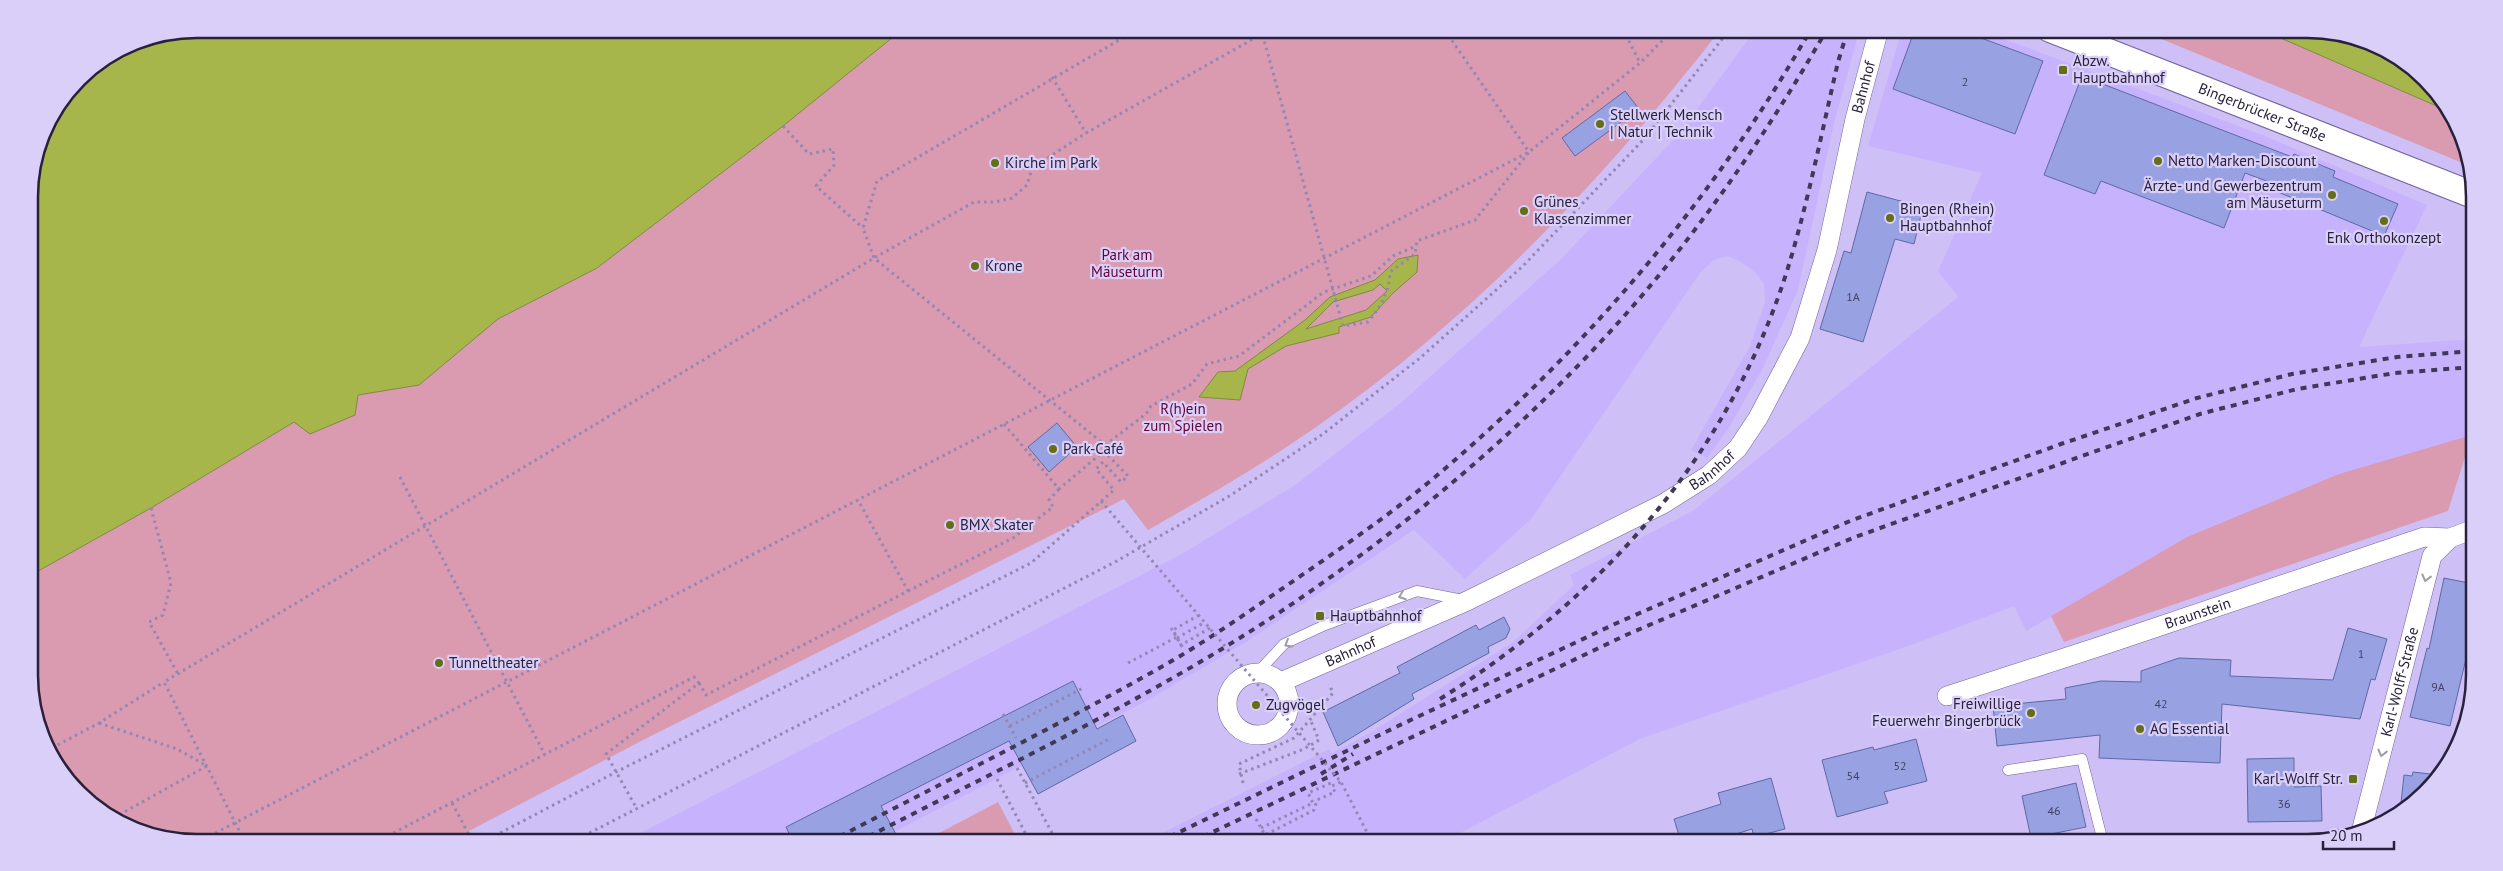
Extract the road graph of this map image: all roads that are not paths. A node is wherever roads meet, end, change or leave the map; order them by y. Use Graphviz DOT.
graph roads {
  1 [pos="1876,38"];
  2 [pos="2073,38"];
  3 [pos="2466,192"];
  4 [pos="2466,532"];
  5 [pos="2450,538"];
  6 [pos="1466,601"];
  7 [pos="1258,672"];
  8 [pos="1281,682"];
  9 [pos="1947,696"];
  10 [pos="2008,770"];
  11 [pos="2363,822"];
  12 [pos="2101,833"];
  1 -- 6 [label="street, Bahnhof"];
  2 -- 3 [label="main road, Bingerbrücker Straße"];
  4 -- 5 [label="street"];
  5 -- 9 [label="street, Braunstein"];
  5 -- 11 [label="street, Karl-Wolff-Straße, one-way"];
  6 -- 7 [label="lane, one-way"];
  6 -- 8 [label="street, Bahnhof"];
  7 -- 8 [label="street"];
  7 -- 8 [label="street"];
  10 -- 12 [label="lane"];
}
